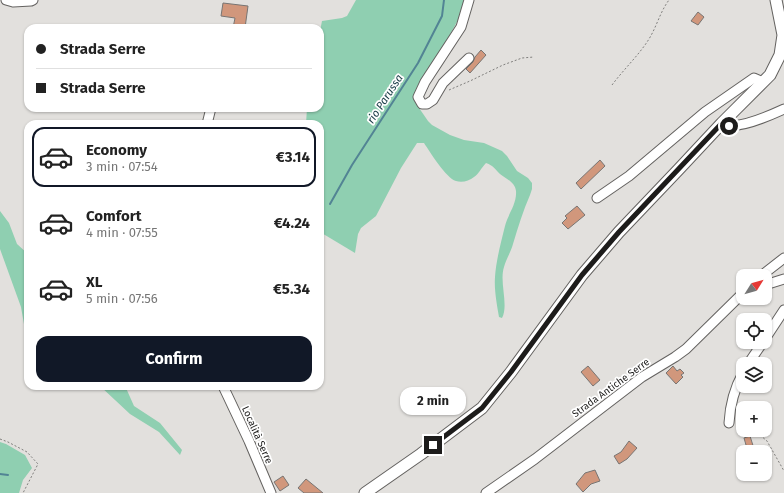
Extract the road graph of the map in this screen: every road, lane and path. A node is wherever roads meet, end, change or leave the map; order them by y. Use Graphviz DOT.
graph roads {
  1 [pos="6,0"];
  2 [pos="33,0"];
  3 [pos="469,0"];
  4 [pos="669,0"];
  5 [pos="776,0"];
  6 [pos="534,57"];
  7 [pos="469,58"];
  8 [pos="763,82"];
  9 [pos="612,85"];
  10 [pos="441,86"];
  11 [pos="784,109"];
  12 [pos="722,123"];
  13 [pos="597,198"];
  14 [pos="784,258"];
  15 [pos="771,269"];
  16 [pos="784,279"];
  17 [pos="772,283"];
  18 [pos="736,300"];
  19 [pos="784,310"];
  20 [pos="772,328"];
  21 [pos="736,387"];
  22 [pos="225,390"];
  23 [pos="729,423"];
  24 [pos="762,437"];
  25 [pos="0,439"];
  26 [pos="784,471"];
  27 [pos="23,493"];
  28 [pos="271,493"];
  29 [pos="365,493"];
  30 [pos="486,493"];
  1 -- 2 [label="street"];
  3 -- 10 [label="street"];
  4 -- 9 [label="path"];
  5 -- 8 [label="main road"];
  6 -- 10 [label="path"];
  7 -- 10 [label="street"];
  8 -- 12 [label="main road"];
  8 -- 13 [label="street"];
  11 -- 12 [label="street"];
  12 -- 29 [label="main road"];
  14 -- 15 [label="street"];
  16 -- 17 [label="street"];
  18 -- 30 [label="street, Strada Antiche Serre"];
  19 -- 20 [label="street"];
  21 -- 23 [label="street"];
  22 -- 28 [label="street, Località Serre"];
  24 -- 26 [label="path"];
  25 -- 27 [label="path"];
}
